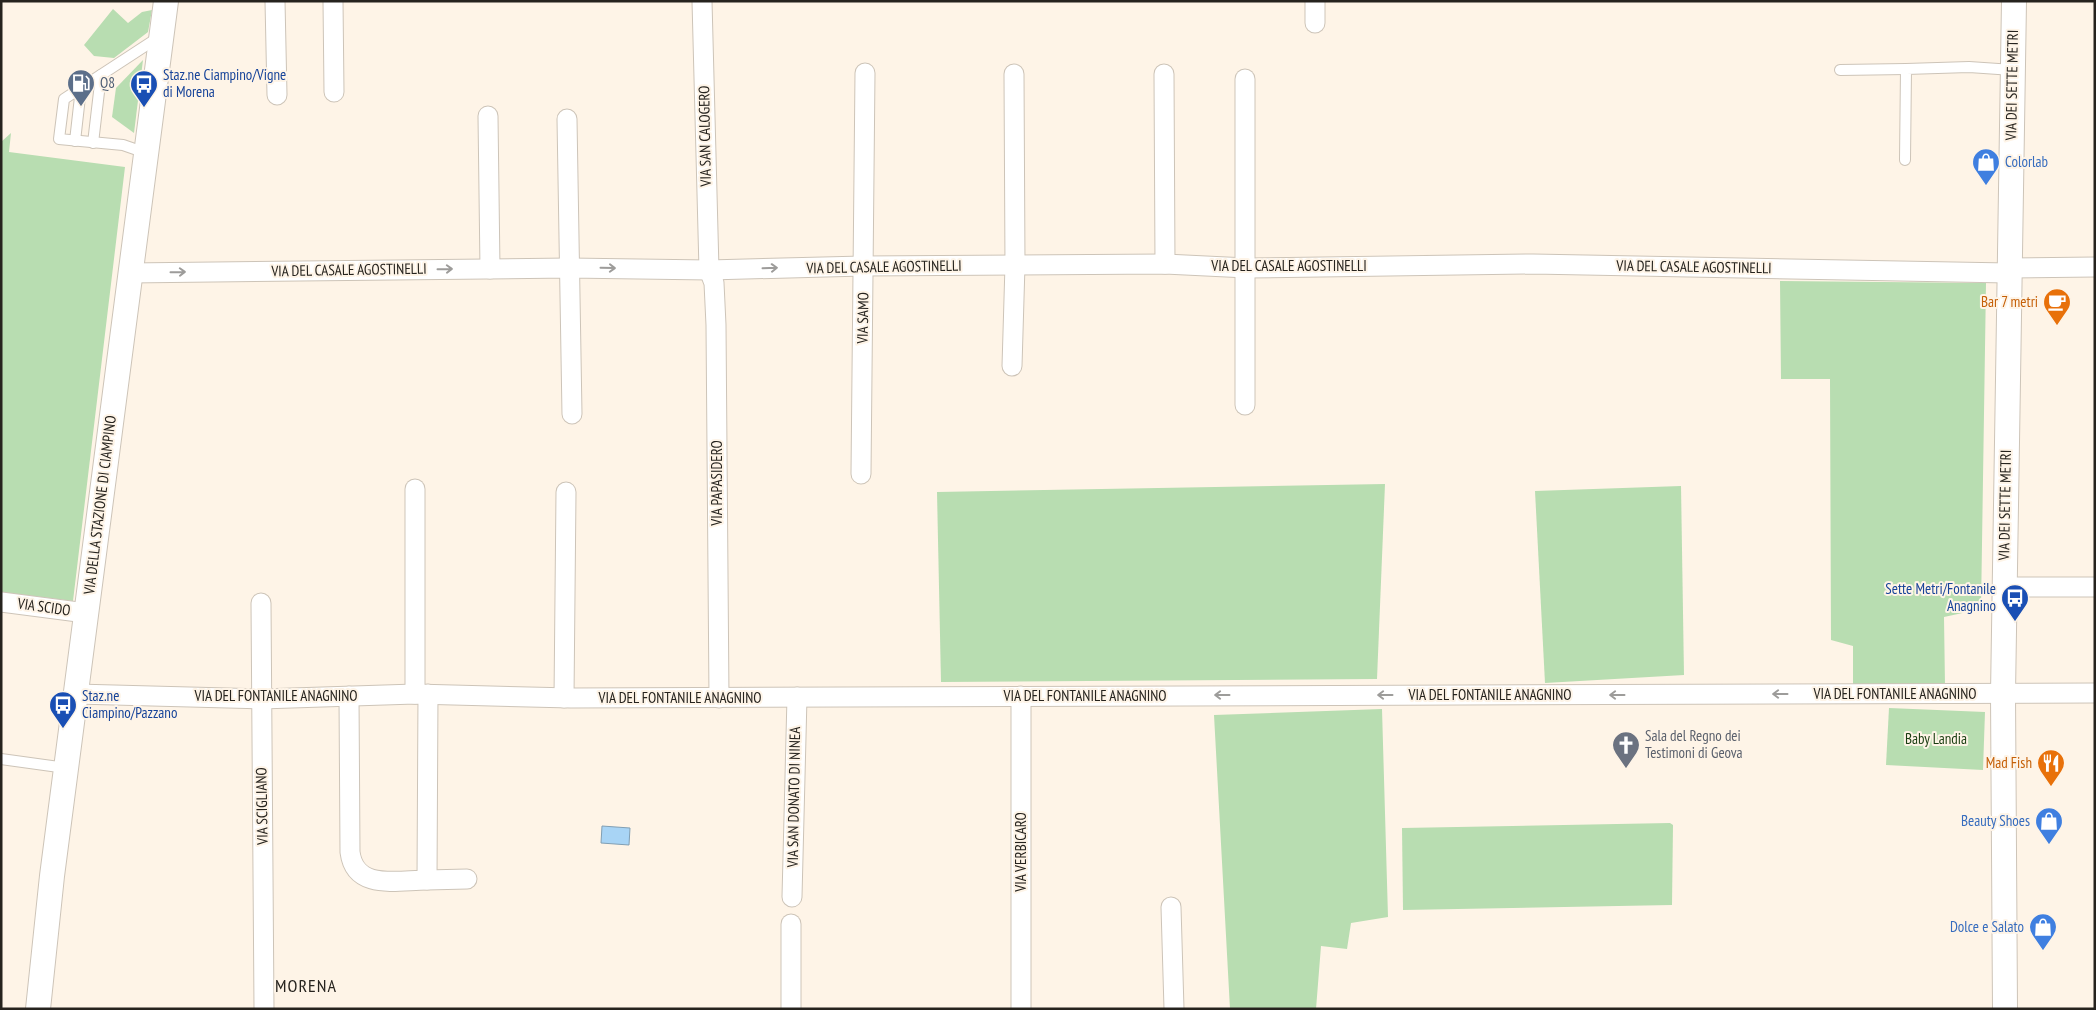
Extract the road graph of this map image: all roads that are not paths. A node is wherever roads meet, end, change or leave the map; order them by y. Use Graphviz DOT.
graph roads {
  1 [pos="166,1"];
  2 [pos="274,1"];
  3 [pos="333,1"];
  4 [pos="702,1"];
  5 [pos="1315,1"];
  6 [pos="2014,1"];
  7 [pos="1315,23"];
  8 [pos="162,35"];
  9 [pos="1906,69"];
  10 [pos="1840,70"];
  11 [pos="2013,70"];
  12 [pos="865,73"];
  13 [pos="1014,74"];
  14 [pos="1164,74"];
  15 [pos="101,75"];
  16 [pos="1245,79"];
  17 [pos="81,88"];
  18 [pos="334,92"];
  19 [pos="277,95"];
  20 [pos="488,116"];
  21 [pos="567,119"];
  22 [pos="76,141"];
  23 [pos="93,142"];
  24 [pos="146,153"];
  25 [pos="1905,160"];
  26 [pos="1166,264"];
  27 [pos="1015,265"];
  28 [pos="863,266"];
  29 [pos="2095,267"];
  30 [pos="569,268"];
  31 [pos="1247,268"];
  32 [pos="490,269"];
  33 [pos="709,270"];
  34 [pos="2008,270"];
  35 [pos="129,273"];
  36 [pos="1012,366"];
  37 [pos="1246,405"];
  38 [pos="572,414"];
  39 [pos="861,474"];
  40 [pos="415,489"];
  41 [pos="566,492"];
  42 [pos="2004,587"];
  43 [pos="2095,587"];
  44 [pos="1,602"];
  45 [pos="261,603"];
  46 [pos="86,613"];
  47 [pos="2095,693"];
  48 [pos="76,694"];
  49 [pos="421,694"];
  50 [pos="2003,694"];
  51 [pos="349,696"];
  52 [pos="1021,696"];
  53 [pos="796,697"];
  54 [pos="564,698"];
  55 [pos="719,698"];
  56 [pos="261,699"];
  57 [pos="1,759"];
  58 [pos="66,768"];
  59 [pos="427,880"];
  60 [pos="467,880"];
  61 [pos="792,897"];
  62 [pos="1171,907"];
  63 [pos="791,924"];
  64 [pos="38,1009"];
  65 [pos="264,1009"];
  66 [pos="791,1009"];
  67 [pos="1021,1009"];
  68 [pos="1174,1009"];
  69 [pos="2005,1009"];
  1 -- 8 [label="street, VIA DELLA STAZIONE DI CIAMPINO"];
  2 -- 19 [label="street"];
  3 -- 18 [label="street"];
  4 -- 33 [label="street, VIA SAN CALOGERO"];
  5 -- 7 [label="street"];
  6 -- 11 [label="street, VIA DEI SETTE METRI"];
  8 -- 15 [label="lane"];
  8 -- 24 [label="street, VIA DELLA STAZIONE DI CIAMPINO"];
  9 -- 10 [label="lane"];
  9 -- 11 [label="lane"];
  9 -- 25 [label="lane"];
  11 -- 34 [label="street, VIA DEI SETTE METRI"];
  12 -- 28 [label="street, VIA SAMO"];
  13 -- 27 [label="street"];
  14 -- 26 [label="street"];
  15 -- 17 [label="lane"];
  15 -- 23 [label="lane"];
  16 -- 31 [label="street"];
  17 -- 22 [label="lane"];
  17 -- 22 [label="lane"];
  20 -- 32 [label="street"];
  21 -- 30 [label="street"];
  22 -- 23 [label="lane"];
  23 -- 24 [label="lane"];
  24 -- 35 [label="street, VIA DELLA STAZIONE DI CIAMPINO"];
  26 -- 27 [label="street, VIA DEL CASALE AGOSTINELLI"];
  26 -- 31 [label="street, VIA DEL CASALE AGOSTINELLI"];
  27 -- 28 [label="street, VIA DEL CASALE AGOSTINELLI"];
  27 -- 36 [label="street"];
  33 -- 28 [label="street, VIA DEL CASALE AGOSTINELLI, one-way"];
  28 -- 39 [label="street, VIA SAMO"];
  29 -- 34 [label="street, VIA DEL CASALE AGOSTINELLI"];
  30 -- 32 [label="street, VIA DEL CASALE AGOSTINELLI"];
  30 -- 33 [label="street, VIA DEL CASALE AGOSTINELLI, one-way"];
  30 -- 38 [label="street"];
  31 -- 34 [label="street, VIA DEL CASALE AGOSTINELLI"];
  31 -- 37 [label="street"];
  35 -- 32 [label="street, VIA DEL CASALE AGOSTINELLI, one-way"];
  33 -- 55 [label="street, VIA PAPASIDERO"];
  34 -- 42 [label="street, VIA DEI SETTE METRI"];
  35 -- 46 [label="street, VIA DELLA STAZIONE DI CIAMPINO"];
  40 -- 49 [label="street"];
  41 -- 54 [label="street"];
  42 -- 43 [label="street"];
  42 -- 50 [label="street, VIA DEI SETTE METRI"];
  44 -- 46 [label="street, VIA SCIDO"];
  45 -- 56 [label="street, VIA SCIGLIANO"];
  46 -- 48 [label="street, VIA DELLA STAZIONE DI CIAMPINO"];
  47 -- 50 [label="street, VIA DEL FONTANILE ANAGNINO"];
  48 -- 56 [label="street, VIA DEL FONTANILE ANAGNINO"];
  48 -- 58 [label="street, VIA DELLA STAZIONE DI CIAMPINO"];
  49 -- 51 [label="street, VIA DEL FONTANILE ANAGNINO"];
  49 -- 54 [label="street, VIA DEL FONTANILE ANAGNINO"];
  49 -- 59 [label="street"];
  50 -- 52 [label="street, VIA DEL FONTANILE ANAGNINO, one-way"];
  50 -- 69 [label="street, VIA DEI SETTE METRI"];
  51 -- 56 [label="street, VIA DEL FONTANILE ANAGNINO"];
  51 -- 59 [label="street"];
  52 -- 53 [label="street, VIA DEL FONTANILE ANAGNINO"];
  52 -- 67 [label="street, VIA VERBICARO"];
  53 -- 55 [label="street, VIA DEL FONTANILE ANAGNINO"];
  53 -- 61 [label="street, VIA SAN DONATO DI NINEA"];
  54 -- 55 [label="street, VIA DEL FONTANILE ANAGNINO"];
  56 -- 65 [label="street, VIA SCIGLIANO"];
  57 -- 58 [label="lane"];
  58 -- 64 [label="street, VIA DELLA STAZIONE DI CIAMPINO"];
  59 -- 60 [label="street"];
  62 -- 68 [label="street"];
  63 -- 66 [label="street"];
}
